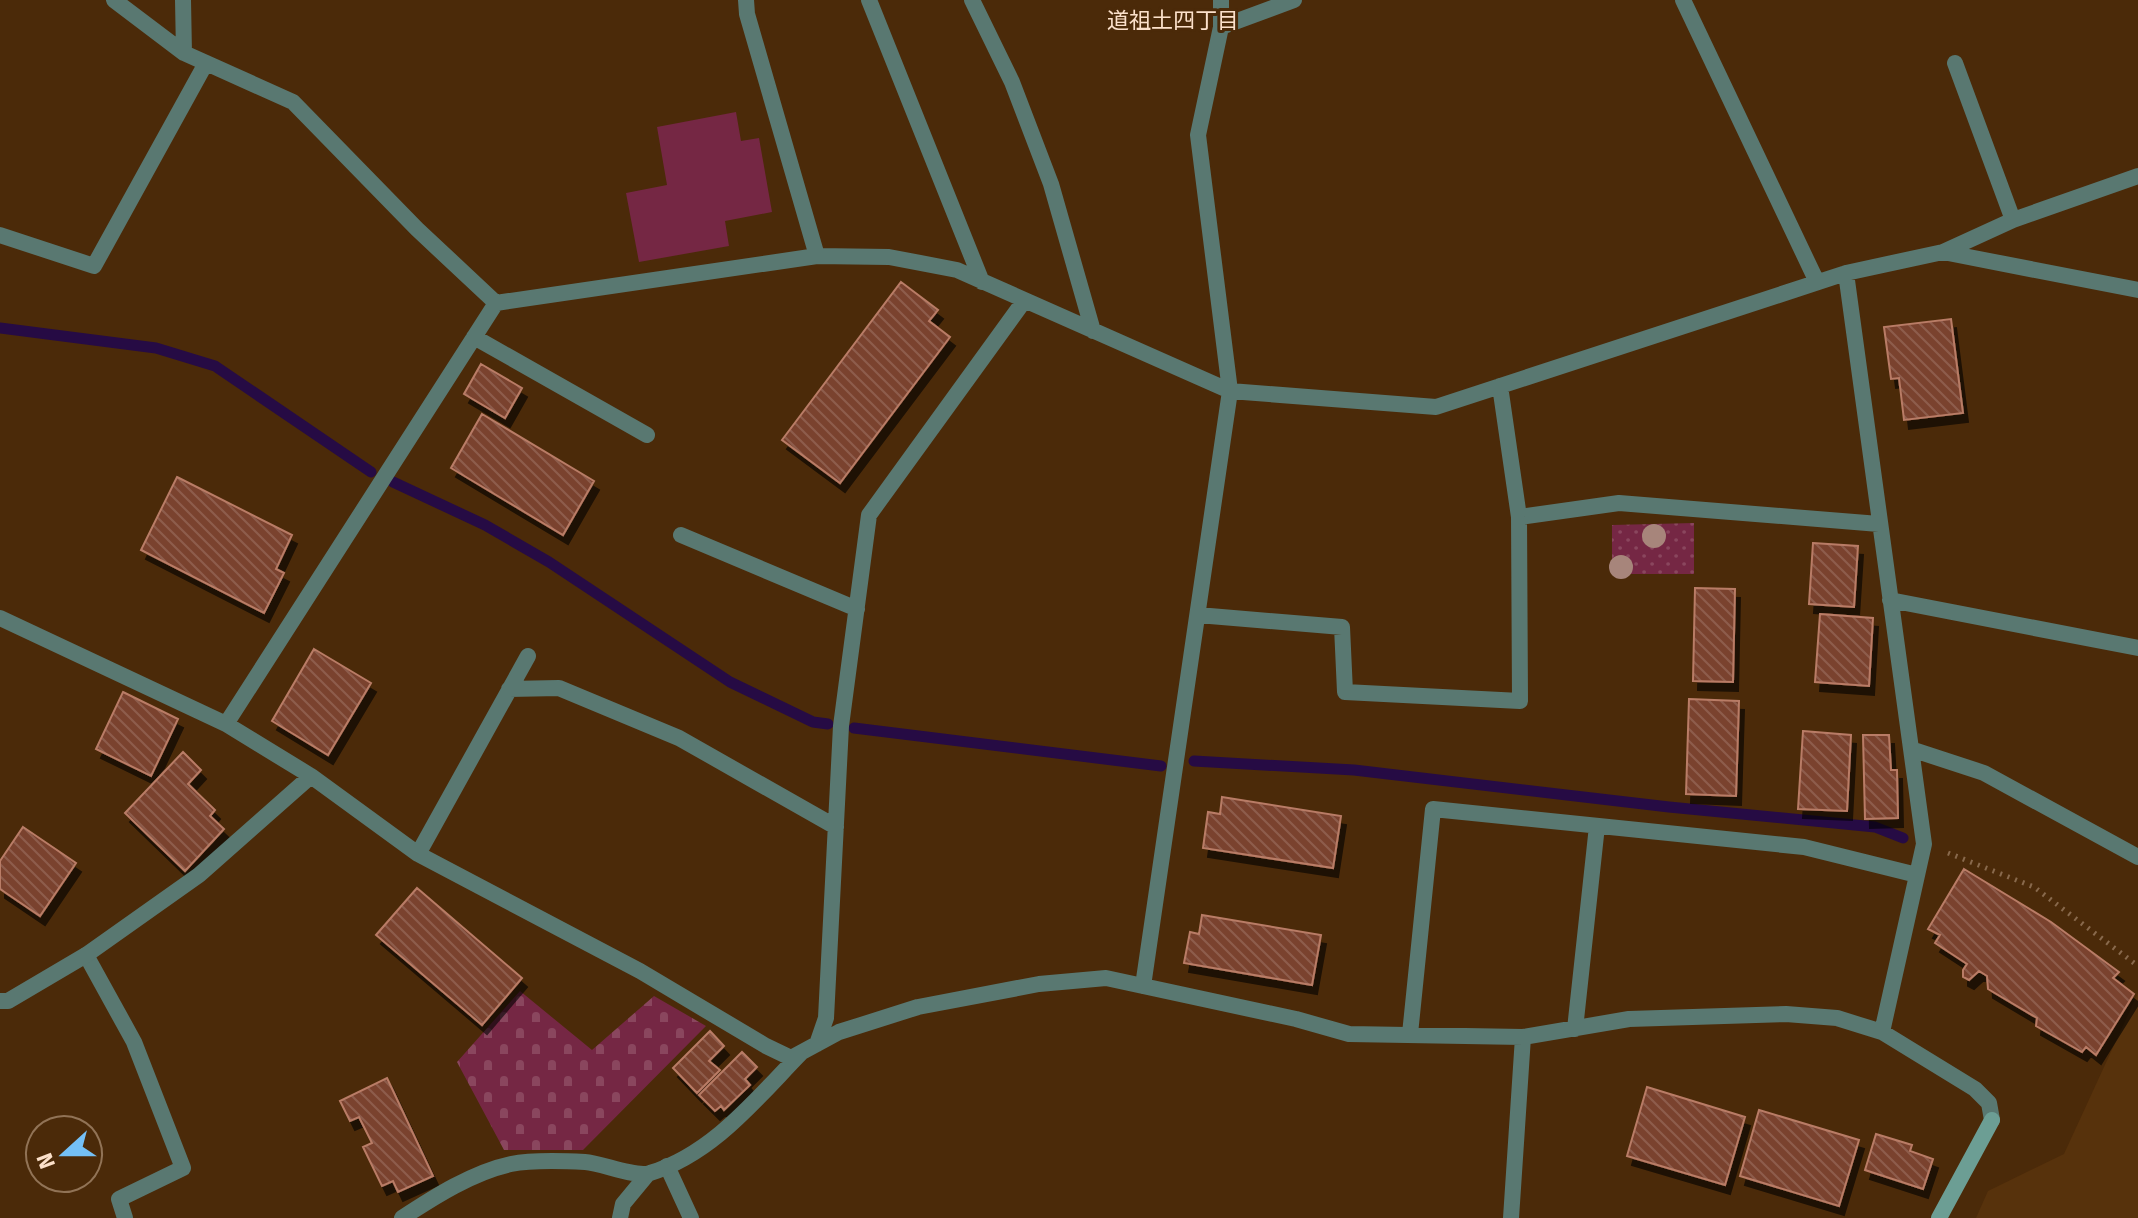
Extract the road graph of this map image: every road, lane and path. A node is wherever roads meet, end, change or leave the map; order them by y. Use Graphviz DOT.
graph roads {
  1 [pos="114,0"];
  2 [pos="183,0"];
  3 [pos="746,0"];
  4 [pos="869,0"];
  5 [pos="972,0"];
  6 [pos="1221,0"];
  7 [pos="1294,0"];
  8 [pos="1683,0"];
  9 [pos="1221,27"];
  10 [pos="184,53"];
  11 [pos="206,63"];
  12 [pos="1955,63"];
  13 [pos="2138,176"];
  14 [pos="2013,220"];
  15 [pos="0,235"];
  16 [pos="1943,252"];
  17 [pos="817,256"];
  18 [pos="1846,273"];
  19 [pos="982,282"];
  20 [pos="1817,282"];
  21 [pos="2138,290"];
  22 [pos="1024,301"];
  23 [pos="496,303"];
  24 [pos="1093,331"];
  25 [pos="474,337"];
  26 [pos="1500,386"];
  27 [pos="1230,391"];
  28 [pos="647,435"];
  29 [pos="1519,517"];
  30 [pos="1879,524"];
  31 [pos="681,535"];
  32 [pos="1890,600"];
  33 [pos="857,609"];
  34 [pos="1198,615"];
  35 [pos="0,618"];
  36 [pos="2138,648"];
  37 [pos="528,656"];
  38 [pos="509,689"];
  39 [pos="226,724"];
  40 [pos="1911,749"];
  41 [pos="311,776"];
  42 [pos="1597,826"];
  43 [pos="836,827"];
  44 [pos="1924,844"];
  45 [pos="418,854"];
  46 [pos="2138,857"];
  47 [pos="1917,875"];
  48 [pos="86,955"];
  49 [pos="2138,966"];
  50 [pos="1143,986"];
  51 [pos="0,1001"];
  52 [pos="1575,1029"];
  53 [pos="1882,1032"];
  54 [pos="1410,1034"];
  55 [pos="1523,1037"];
  56 [pos="817,1044"];
  57 [pos="801,1052"];
  58 [pos="667,1166"];
  59 [pos="647,1175"];
  60 [pos="125,1218"];
  61 [pos="402,1218"];
  62 [pos="620,1218"];
  63 [pos="691,1218"];
  64 [pos="1511,1218"];
  65 [pos="1939,1218"];
  1 -- 10 [label="street"];
  2 -- 10 [label="street"];
  3 -- 17 [label="street"];
  4 -- 19 [label="street"];
  5 -- 24 [label="street"];
  6 -- 9 [label="street"];
  7 -- 9 [label="street"];
  8 -- 20 [label="street"];
  9 -- 27 [label="street"];
  10 -- 11 [label="street"];
  11 -- 15 [label="street"];
  11 -- 23 [label="street"];
  12 -- 14 [label="street"];
  13 -- 14 [label="street"];
  14 -- 16 [label="street"];
  16 -- 18 [label="street"];
  16 -- 21 [label="street"];
  17 -- 19 [label="street"];
  17 -- 23 [label="street"];
  18 -- 20 [label="street"];
  18 -- 30 [label="street"];
  19 -- 22 [label="street"];
  20 -- 26 [label="street"];
  22 -- 24 [label="street"];
  22 -- 33 [label="street"];
  23 -- 25 [label="street"];
  24 -- 27 [label="street"];
  25 -- 28 [label="street"];
  25 -- 39 [label="street"];
  26 -- 27 [label="street"];
  26 -- 29 [label="street"];
  27 -- 34 [label="street"];
  29 -- 30 [label="street"];
  29 -- 34 [label="street"];
  30 -- 32 [label="street"];
  31 -- 33 [label="street"];
  32 -- 36 [label="street"];
  32 -- 40 [label="street"];
  33 -- 43 [label="street"];
  34 -- 50 [label="street"];
  35 -- 39 [label="street"];
  37 -- 38 [label="street"];
  38 -- 43 [label="street"];
  38 -- 45 [label="street"];
  39 -- 41 [label="street"];
  40 -- 44 [label="street"];
  40 -- 46 [label="street"];
  41 -- 45 [label="street"];
  41 -- 48 [label="street"];
  42 -- 47 [label="street"];
  42 -- 52 [label="street"];
  42 -- 54 [label="street"];
  43 -- 56 [label="street"];
  44 -- 47 [label="street"];
  44 -- 49 [label="path"];
  45 -- 57 [label="street"];
  47 -- 53 [label="street"];
  48 -- 51 [label="street"];
  48 -- 60 [label="street"];
  50 -- 54 [label="street"];
  50 -- 56 [label="street"];
  52 -- 53 [label="street"];
  52 -- 55 [label="street"];
  53 -- 65 [label="street"];
  54 -- 55 [label="street"];
  55 -- 64 [label="street"];
  56 -- 57 [label="street"];
  57 -- 58 [label="street"];
  58 -- 59 [label="street"];
  58 -- 63 [label="street"];
  59 -- 61 [label="street"];
  59 -- 62 [label="street"];
}
